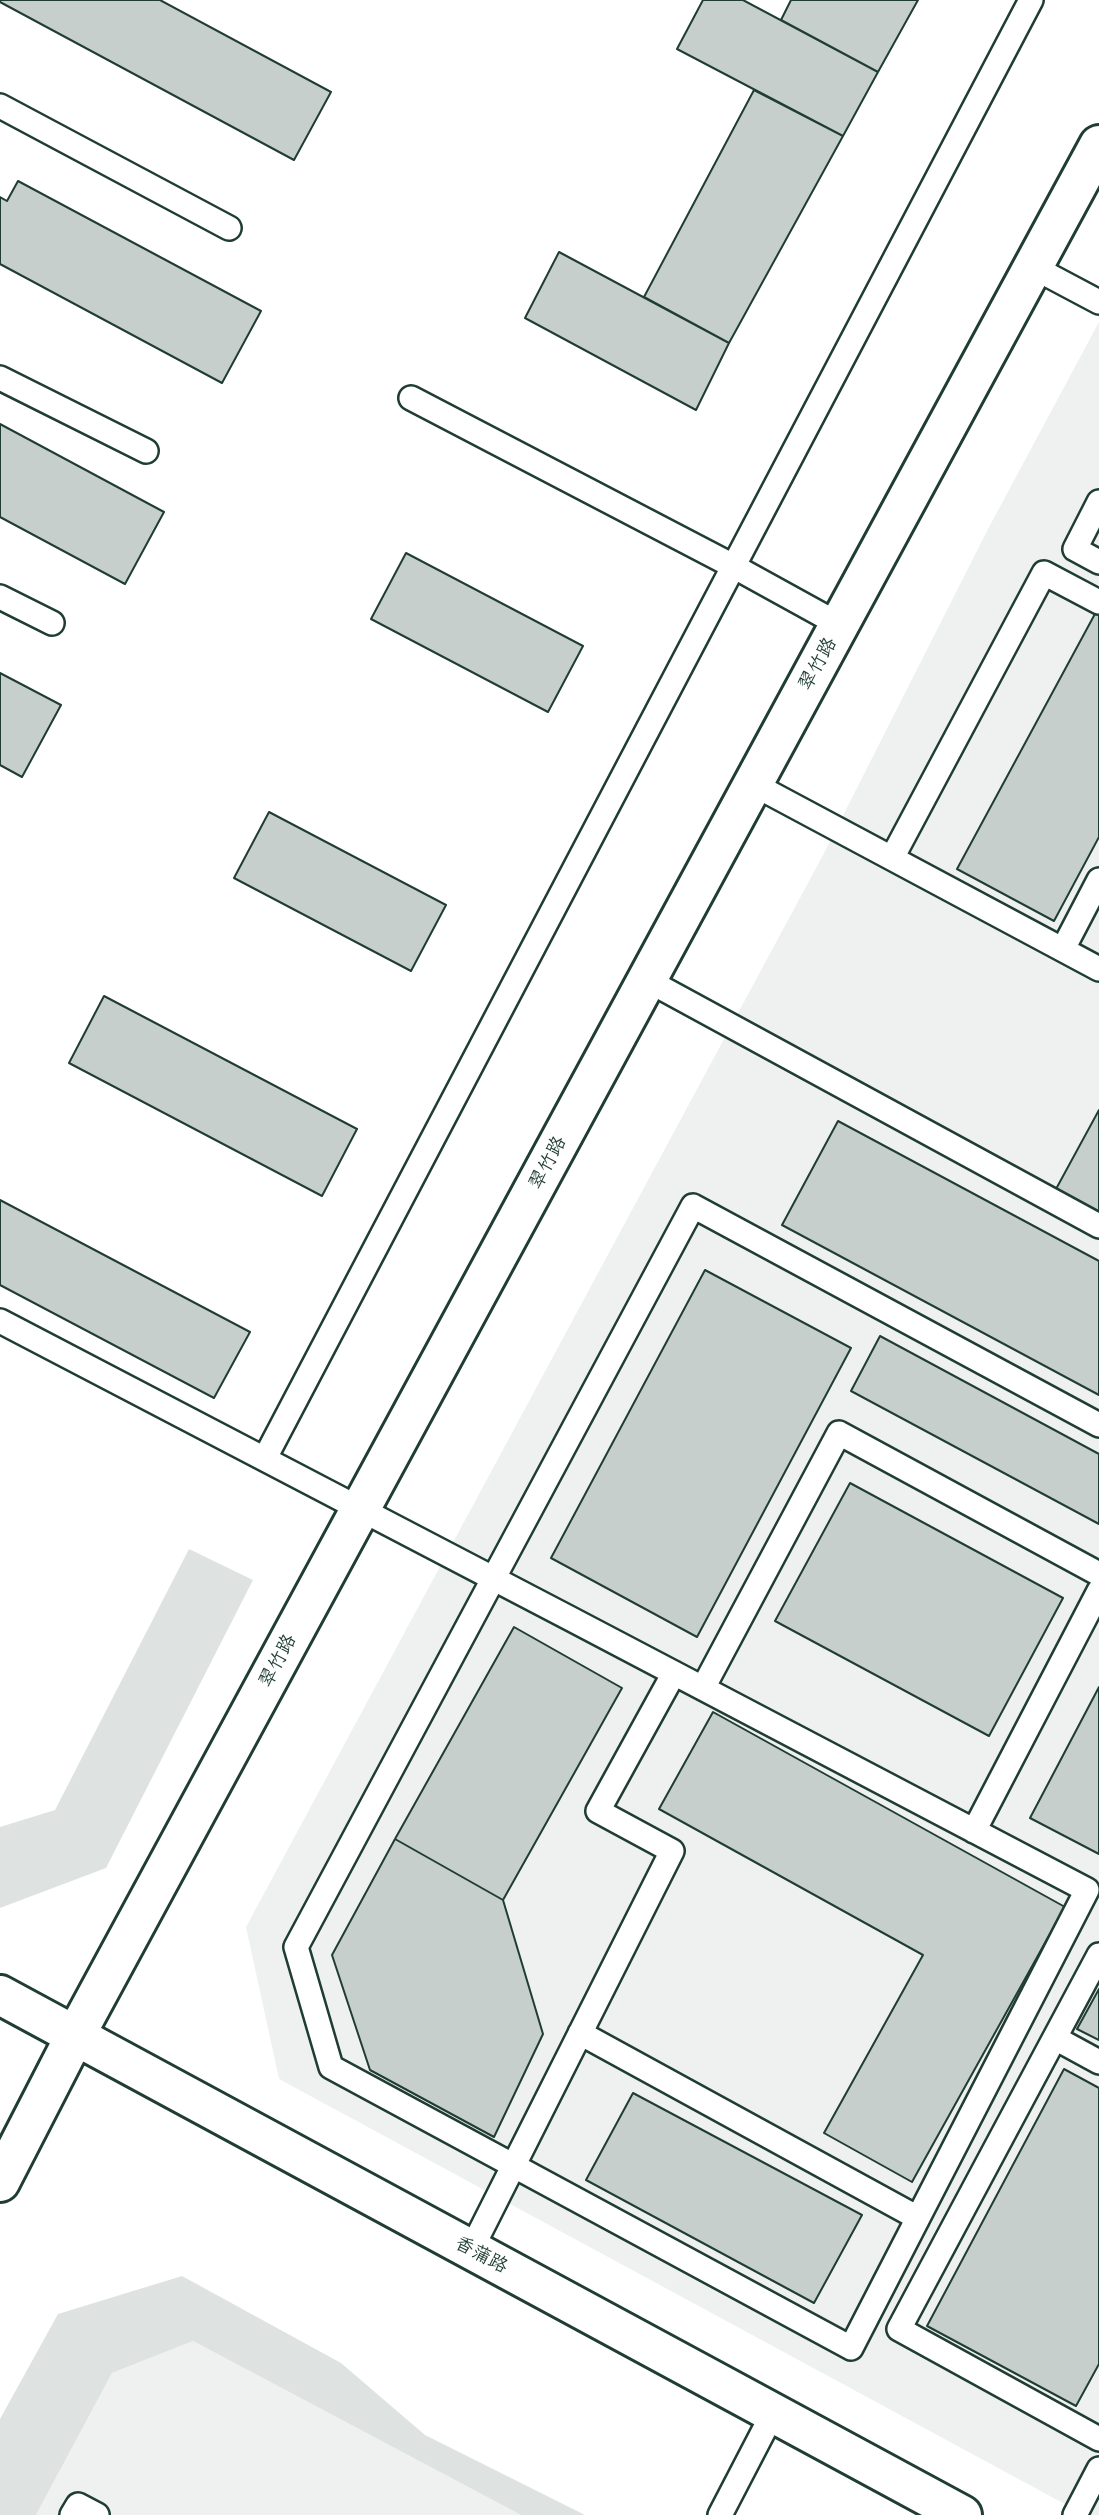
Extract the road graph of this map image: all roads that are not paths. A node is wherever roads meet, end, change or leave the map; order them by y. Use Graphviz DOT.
graph roads {
  1 [pos="1031,0"];
  2 [pos="0,106"];
  3 [pos="1099,145"];
  4 [pos="229,228"];
  5 [pos="1033,267"];
  6 [pos="1099,302"];
  7 [pos="0,377"];
  8 [pos="411,398"];
  9 [pos="146,451"];
  10 [pos="1099,502"];
  11 [pos="1099,562"];
  12 [pos="733,566"];
  13 [pos="0,597"];
  14 [pos="1099,603"];
  15 [pos="52,623"];
  16 [pos="840,625"];
  17 [pos="753,784"];
  18 [pos="892,858"];
  19 [pos="1099,880"];
  20 [pos="1063,949"];
  21 [pos="1099,969"];
  22 [pos="647,980"];
  23 [pos="1099,1226"];
  24 [pos="0,1321"];
  25 [pos="1099,1425"];
  26 [pos="265,1458"];
  27 [pos="361,1508"];
  28 [pos="1099,1574"];
  29 [pos="494,1578"];
  30 [pos="1099,1591"];
  31 [pos="674,1673"];
  32 [pos="704,1688"];
  33 [pos="974,1831"];
  34 [pos="1099,1955"];
  35 [pos="0,1996"];
  36 [pos="580,2033"];
  37 [pos="75,2036"];
  38 [pos="1055,2038"];
  39 [pos="1099,2062"];
  40 [pos="513,2165"];
  41 [pos="0,2182"];
  42 [pos="918,2218"];
  43 [pos="471,2250"];
  44 [pos="773,2413"];
  45 [pos="1099,2439"];
  46 [pos="1099,2469"];
  47 [pos="72,2515"];
  48 [pos="97,2515"];
  49 [pos="720,2515"];
  50 [pos="962,2515"];
  51 [pos="1075,2515"];
  1 -- 12 [label="lane"];
  2 -- 4 [label="lane"];
  3 -- 5 [label="street, 翠竹路"];
  5 -- 6 [label="lane"];
  5 -- 16 [label="street, 翠竹路"];
  7 -- 9 [label="lane"];
  8 -- 12 [label="lane"];
  10 -- 11 [label="lane"];
  12 -- 16 [label="lane"];
  12 -- 26 [label="lane"];
  13 -- 15 [label="lane"];
  14 -- 18 [label="lane"];
  16 -- 17 [label="street, 翠竹路"];
  17 -- 18 [label="lane"];
  17 -- 22 [label="street, 翠竹路"];
  18 -- 20 [label="lane"];
  19 -- 20 [label="lane"];
  20 -- 21 [label="lane"];
  22 -- 23 [label="lane"];
  22 -- 27 [label="street, 翠竹路"];
  24 -- 26 [label="lane"];
  25 -- 29 [label="lane"];
  26 -- 27 [label="lane"];
  27 -- 29 [label="lane"];
  27 -- 37 [label="street, 翠竹路"];
  28 -- 32 [label="lane"];
  29 -- 31 [label="lane"];
  29 -- 40 [label="lane"];
  30 -- 33 [label="lane"];
  31 -- 32 [label="lane"];
  31 -- 36 [label="lane"];
  32 -- 33 [label="lane"];
  33 -- 42 [label="lane"];
  34 -- 38 [label="lane"];
  35 -- 37 [label="street, 香蒲路"];
  36 -- 40 [label="lane"];
  36 -- 42 [label="lane"];
  37 -- 41 [label="street, 翠竹路"];
  37 -- 43 [label="street, 香蒲路"];
  38 -- 39 [label="lane"];
  38 -- 45 [label="lane"];
  40 -- 42 [label="lane"];
  40 -- 43 [label="lane"];
  43 -- 44 [label="street, 香蒲路"];
  44 -- 49 [label="lane"];
  44 -- 50 [label="street, 香蒲路"];
  46 -- 51 [label="lane"];
  47 -- 48 [label="lane"];
}
